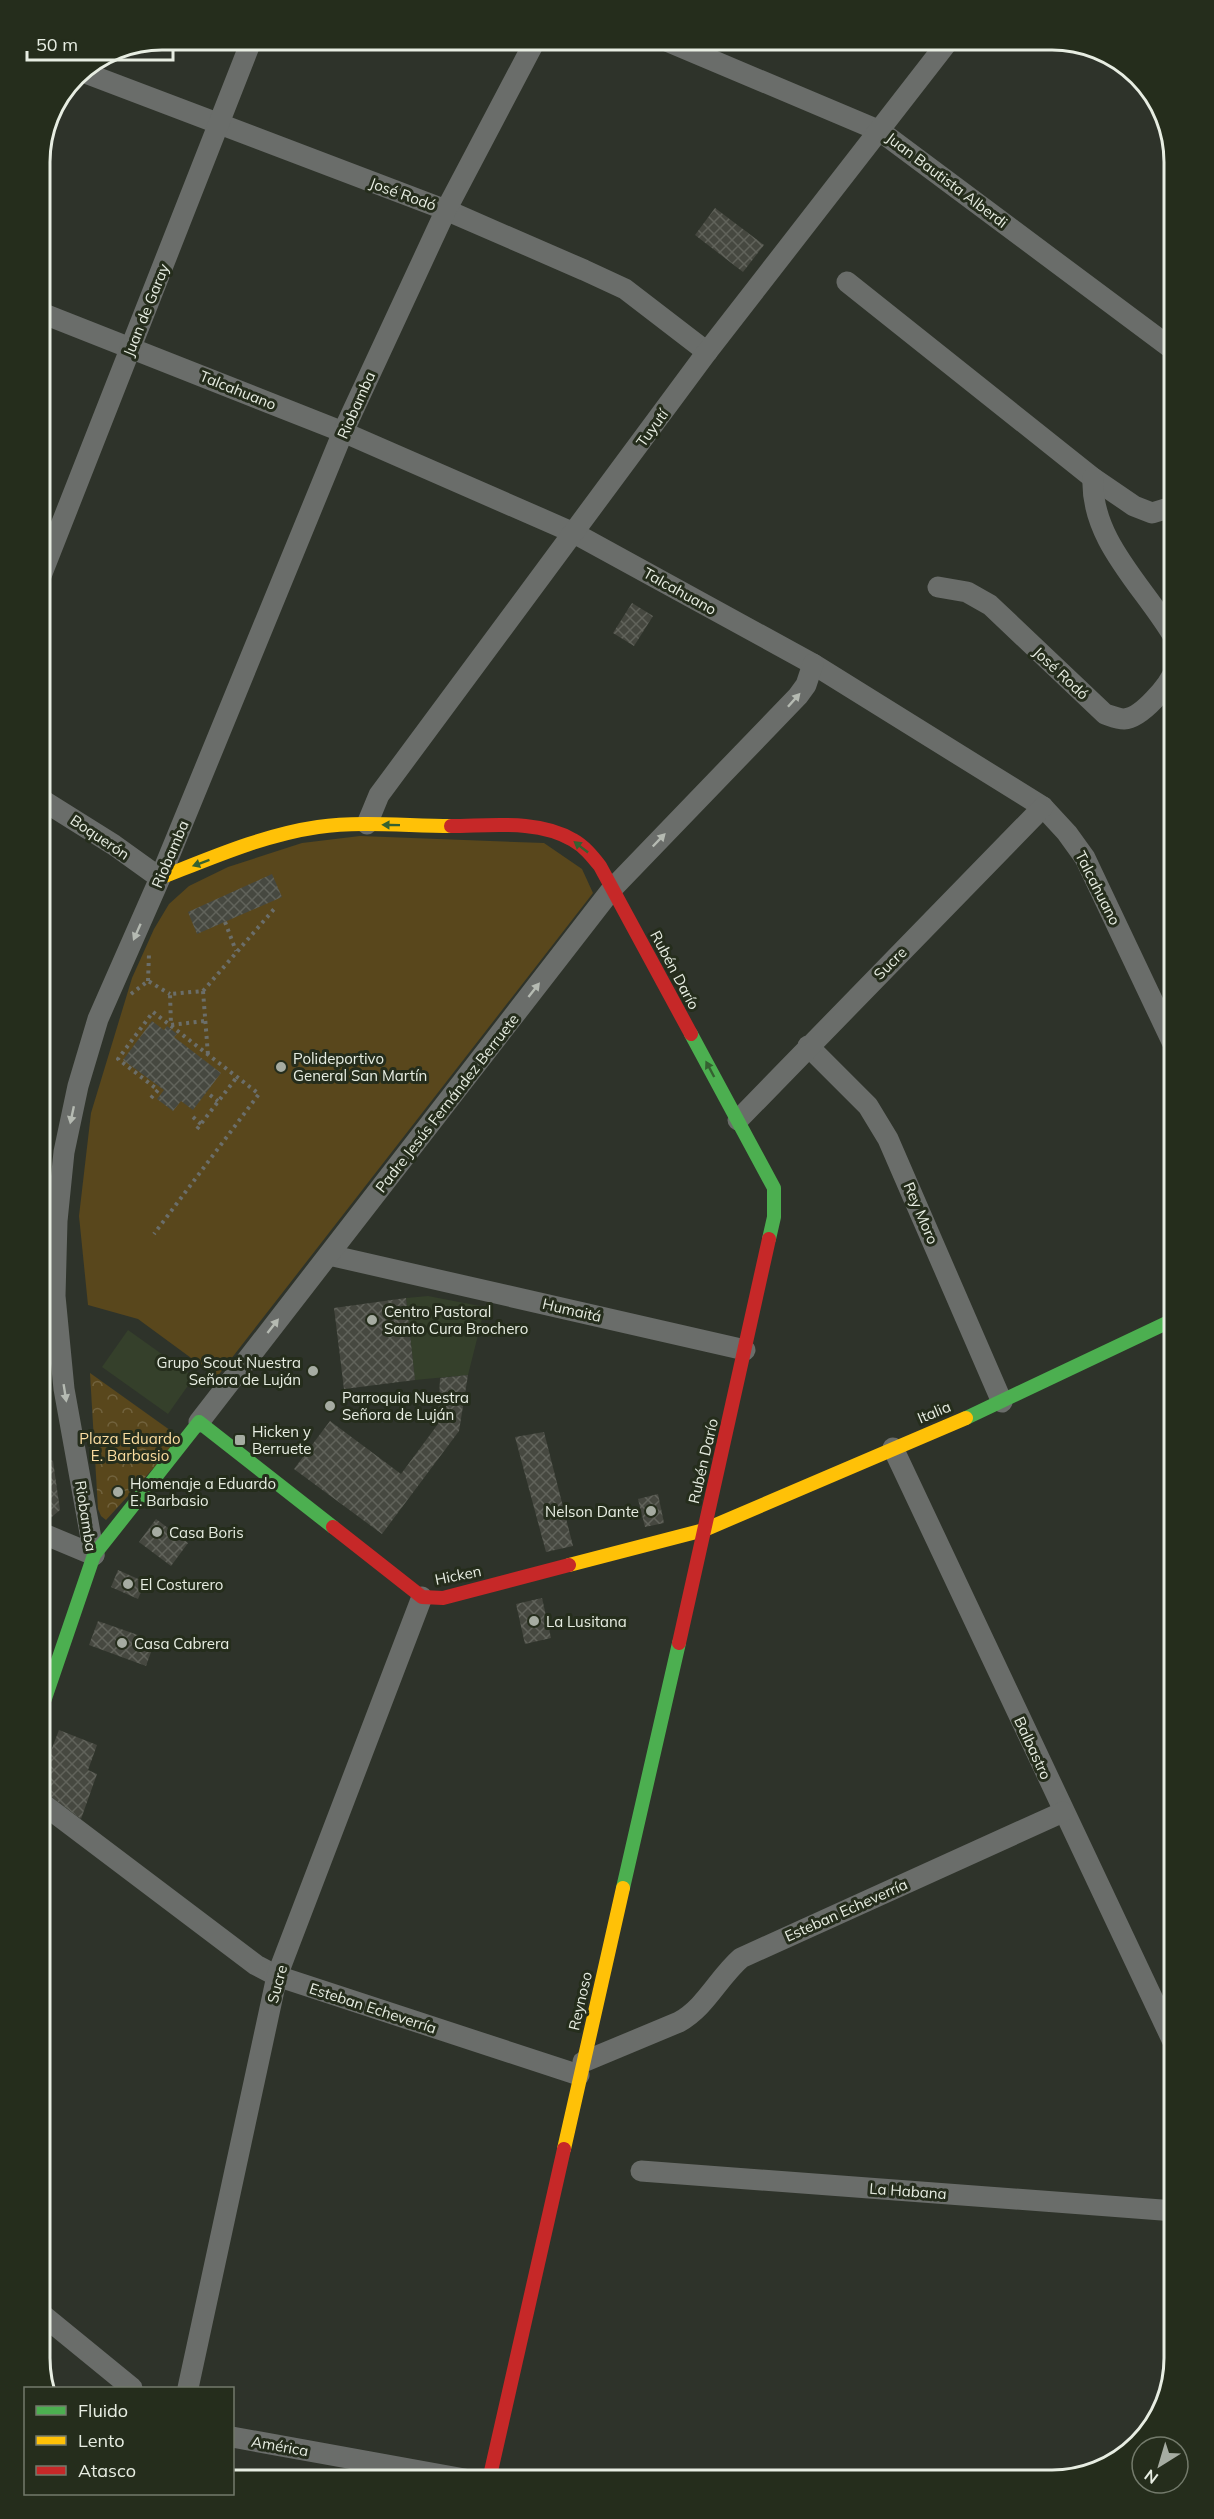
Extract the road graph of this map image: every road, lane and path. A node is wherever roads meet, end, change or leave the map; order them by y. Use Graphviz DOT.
graph roads {
  1 [pos="248,50"];
  2 [pos="531,50"];
  3 [pos="688,50"];
  4 [pos="942,50"];
  5 [pos="90,75"];
  6 [pos="219,125"];
  7 [pos="880,131"];
  8 [pos="446,210"];
  9 [pos="847,282"];
  10 [pos="50,316"];
  11 [pos="1164,343"];
  12 [pos="130,348"];
  13 [pos="707,352"];
  14 [pos="343,432"];
  15 [pos="1093,478"];
  16 [pos="1164,509"];
  17 [pos="574,533"];
  18 [pos="50,553"];
  19 [pos="938,587"];
  20 [pos="1164,619"];
  21 [pos="813,664"];
  22 [pos="1164,687"];
  23 [pos="50,805"];
  24 [pos="1043,807"];
  25 [pos="367,824"];
  26 [pos="160,878"];
  27 [pos="612,889"];
  28 [pos="275,908"];
  29 [pos="225,922"];
  30 [pos="236,951"];
  31 [pos="202,991"];
  32 [pos="170,994"];
  33 [pos="123,1000"];
  34 [pos="204,1021"];
  35 [pos="171,1025"];
  36 [pos="1164,1025"];
  37 [pos="808,1046"];
  38 [pos="208,1055"];
  39 [pos="237,1077"];
  40 [pos="210,1095"];
  41 [pos="152,1098"];
  42 [pos="218,1101"];
  43 [pos="193,1117"];
  44 [pos="738,1120"];
  45 [pos="201,1124"];
  46 [pos="197,1129"];
  47 [pos="154,1234"];
  48 [pos="329,1255"];
  49 [pos="50,1271"];
  50 [pos="50,1309"];
  51 [pos="1164,1324"];
  52 [pos="745,1350"];
  53 [pos="1002,1402"];
  54 [pos="198,1422"];
  55 [pos="893,1448"];
  56 [pos="704,1530"];
  57 [pos="50,1537"];
  58 [pos="94,1555"];
  59 [pos="422,1597"];
  60 [pos="50,1684"];
  61 [pos="50,1809"];
  62 [pos="1063,1812"];
  63 [pos="277,1976"];
  64 [pos="1164,2018"];
  65 [pos="581,2069"];
  66 [pos="641,2171"];
  67 [pos="1164,2210"];
  68 [pos="50,2321"];
  69 [pos="131,2387"];
  70 [pos="188,2387"];
  71 [pos="234,2437"];
  72 [pos="411,2469"];
  73 [pos="491,2469"];
  1 -- 6 [label="street, Juan de Garay"];
  2 -- 8 [label="street, Riobamba"];
  3 -- 7 [label="street, Juan Bautista Alberdi"];
  4 -- 7 [label="street, Tuyutí"];
  5 -- 6 [label="street, José Rodó"];
  6 -- 8 [label="street, José Rodó"];
  6 -- 12 [label="street, Juan de Garay"];
  7 -- 11 [label="street, Juan Bautista Alberdi"];
  7 -- 13 [label="street, Tuyutí"];
  8 -- 13 [label="street, José Rodó"];
  8 -- 14 [label="street, Riobamba"];
  9 -- 15 [label="street"];
  10 -- 12 [label="street, Talcahuano"];
  12 -- 14 [label="street, Talcahuano"];
  12 -- 18 [label="street, Juan de Garay"];
  13 -- 17 [label="street, Tuyutí"];
  14 -- 17 [label="street, Talcahuano"];
  14 -- 26 [label="street, Riobamba"];
  15 -- 16 [label="street"];
  15 -- 20 [label="street"];
  17 -- 21 [label="street, Talcahuano"];
  17 -- 25 [label="street, Tuyutí"];
  19 -- 22 [label="street, José Rodó"];
  21 -- 24 [label="street, Talcahuano"];
  27 -- 21 [label="street, Padre Jesús Fernández Berruete, one-way"];
  23 -- 26 [label="street, Boquerón"];
  24 -- 36 [label="street, Talcahuano"];
  24 -- 37 [label="street, Sucre"];
  25 -- 26 [label="street, Rubén Darío, one-way"];
  27 -- 25 [label="street, Rubén Darío, one-way"];
  26 -- 49 [label="street, Riobamba, one-way"];
  44 -- 27 [label="street, Rubén Darío, one-way"];
  48 -- 27 [label="street, Padre Jesús Fernández Berruete, one-way"];
  28 -- 30 [label="path"];
  29 -- 30 [label="path"];
  30 -- 31 [label="path"];
  31 -- 32 [label="path"];
  31 -- 34 [label="path"];
  32 -- 33 [label="path"];
  32 -- 35 [label="path"];
  34 -- 35 [label="path"];
  34 -- 38 [label="path"];
  35 -- 38 [label="path"];
  35 -- 41 [label="path"];
  37 -- 44 [label="street, Sucre"];
  37 -- 53 [label="street, Rey Moro"];
  38 -- 39 [label="path"];
  39 -- 42 [label="path"];
  39 -- 47 [label="path"];
  40 -- 42 [label="path"];
  42 -- 45 [label="path"];
  43 -- 45 [label="path"];
  44 -- 52 [label="street, Rubén Darío"];
  45 -- 46 [label="path"];
  48 -- 52 [label="street, Humaitá"];
  54 -- 48 [label="street, Padre Jesús Fernández Berruete, one-way"];
  50 -- 58 [label="street, Riobamba, one-way"];
  51 -- 53 [label="street, Italia"];
  52 -- 56 [label="street, Rubén Darío"];
  53 -- 55 [label="street, Italia"];
  54 -- 58 [label="street, Padre Jesús Fernández Berruete"];
  54 -- 59 [label="street, Hicken"];
  55 -- 56 [label="street, Italia"];
  55 -- 62 [label="street, Balbastro"];
  56 -- 59 [label="street, Hicken"];
  56 -- 65 [label="street, Reynoso"];
  57 -- 58 [label="street"];
  58 -- 60 [label="street, Riobamba"];
  59 -- 63 [label="street, Sucre"];
  61 -- 63 [label="street, Esteban Echeverría"];
  62 -- 64 [label="street, Balbastro"];
  62 -- 65 [label="street, Esteban Echeverría"];
  63 -- 65 [label="street, Esteban Echeverría"];
  63 -- 70 [label="street, Sucre"];
  65 -- 73 [label="street, Reynoso"];
  66 -- 67 [label="street, La Habana"];
  68 -- 69 [label="street"];
  71 -- 72 [label="street, América"];
}
